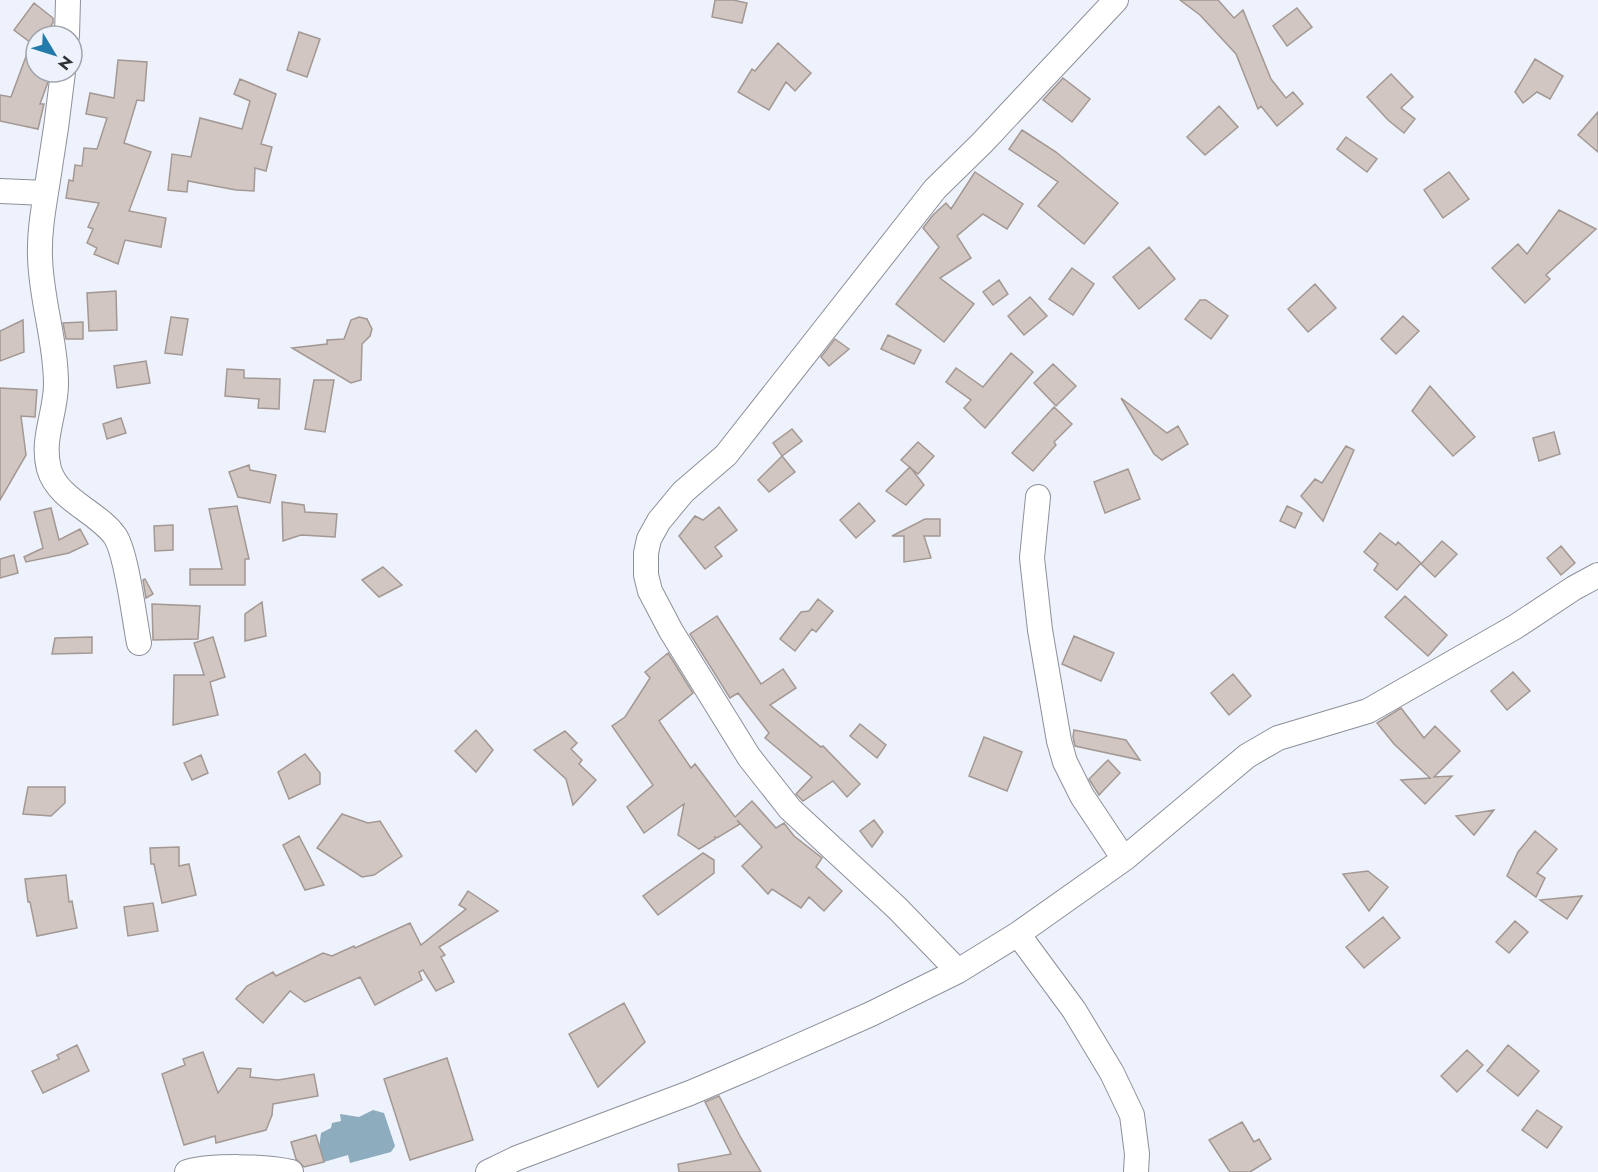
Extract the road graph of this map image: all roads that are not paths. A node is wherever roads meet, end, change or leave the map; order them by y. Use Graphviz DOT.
graph roads {
  1 [pos="68,0"];
  2 [pos="1116,0"];
  3 [pos="67,24"];
  4 [pos="61,84"];
  5 [pos="0,191"];
  6 [pos="46,193"];
  7 [pos="1038,497"];
  8 [pos="1598,575"];
  9 [pos="139,643"];
  10 [pos="1124,860"];
  11 [pos="1018,934"];
  12 [pos="958,971"];
  13 [pos="186,1172"];
  14 [pos="291,1172"];
  15 [pos="488,1172"];
  16 [pos="1136,1172"];
  1 -- 3 [label="street"];
  2 -- 12 [label="street"];
  4 -- 6 [label="street"];
  5 -- 6 [label="street"];
  6 -- 9 [label="street"];
  7 -- 10 [label="street"];
  8 -- 10 [label="street"];
  10 -- 11 [label="street"];
  11 -- 12 [label="street"];
  11 -- 16 [label="street"];
  12 -- 15 [label="street"];
  13 -- 14 [label="street"];
}
